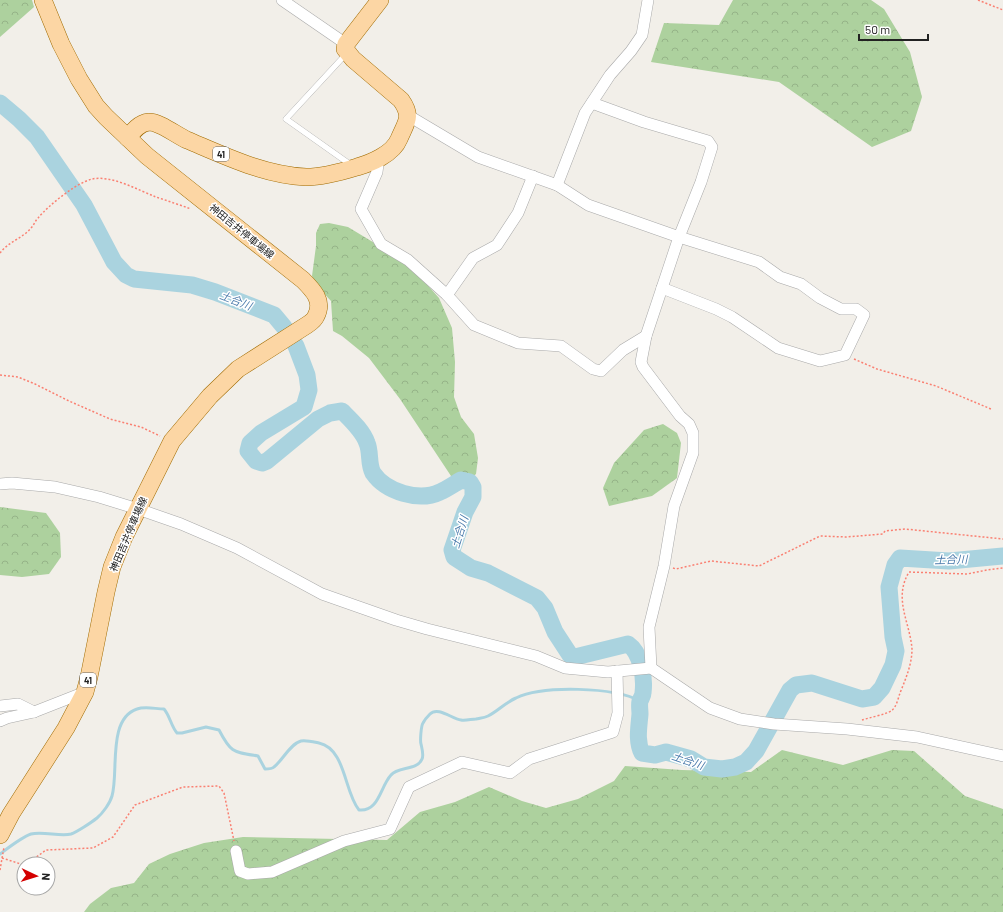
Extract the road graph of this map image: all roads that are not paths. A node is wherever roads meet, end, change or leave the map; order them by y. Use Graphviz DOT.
graph roads {
  1 [pos="42,0"];
  2 [pos="282,0"];
  3 [pos="380,0"];
  4 [pos="648,0"];
  5 [pos="346,48"];
  6 [pos="592,103"];
  7 [pos="409,116"];
  8 [pos="128,138"];
  9 [pos="379,157"];
  10 [pos="354,168"];
  11 [pos="533,176"];
  12 [pos="558,185"];
  13 [pos="679,237"];
  14 [pos="662,288"];
  15 [pos="447,296"];
  16 [pos="646,336"];
  17 [pos="0,475"];
  18 [pos="12,482"];
  19 [pos="0,484"];
  20 [pos="138,509"];
  21 [pos="651,668"];
  22 [pos="617,671"];
  23 [pos="85,692"];
  24 [pos="0,706"];
  25 [pos="34,712"];
  26 [pos="0,722"];
  27 [pos="1003,756"];
  28 [pos="0,835"];
  29 [pos="236,851"];
  1 -- 8 [label="main road, 神田吉井停車場線 / 41"];
  2 -- 5 [label="street"];
  3 -- 5 [label="main road"];
  4 -- 6 [label="street"];
  5 -- 7 [label="main road"];
  5 -- 10 [label="lane"];
  6 -- 12 [label="street"];
  6 -- 13 [label="street"];
  7 -- 9 [label="main road, 41"];
  7 -- 11 [label="street"];
  8 -- 10 [label="main road, 41"];
  8 -- 20 [label="main road, 神田吉井停車場線 / 41"];
  9 -- 10 [label="main road, 41"];
  9 -- 15 [label="street"];
  11 -- 12 [label="street"];
  11 -- 15 [label="street"];
  12 -- 13 [label="street"];
  13 -- 14 [label="street"];
  13 -- 14 [label="street"];
  14 -- 16 [label="street"];
  15 -- 16 [label="street"];
  16 -- 21 [label="street"];
  17 -- 18 [label="street"];
  18 -- 19 [label="street"];
  18 -- 20 [label="street"];
  20 -- 22 [label="street"];
  20 -- 23 [label="main road, 神田吉井停車場線 / 41"];
  21 -- 22 [label="street"];
  21 -- 27 [label="street"];
  22 -- 29 [label="street"];
  23 -- 25 [label="street"];
  23 -- 28 [label="main road, 神田吉井停車場線 / 41"];
  24 -- 25 [label="street"];
  25 -- 26 [label="street"];
}
